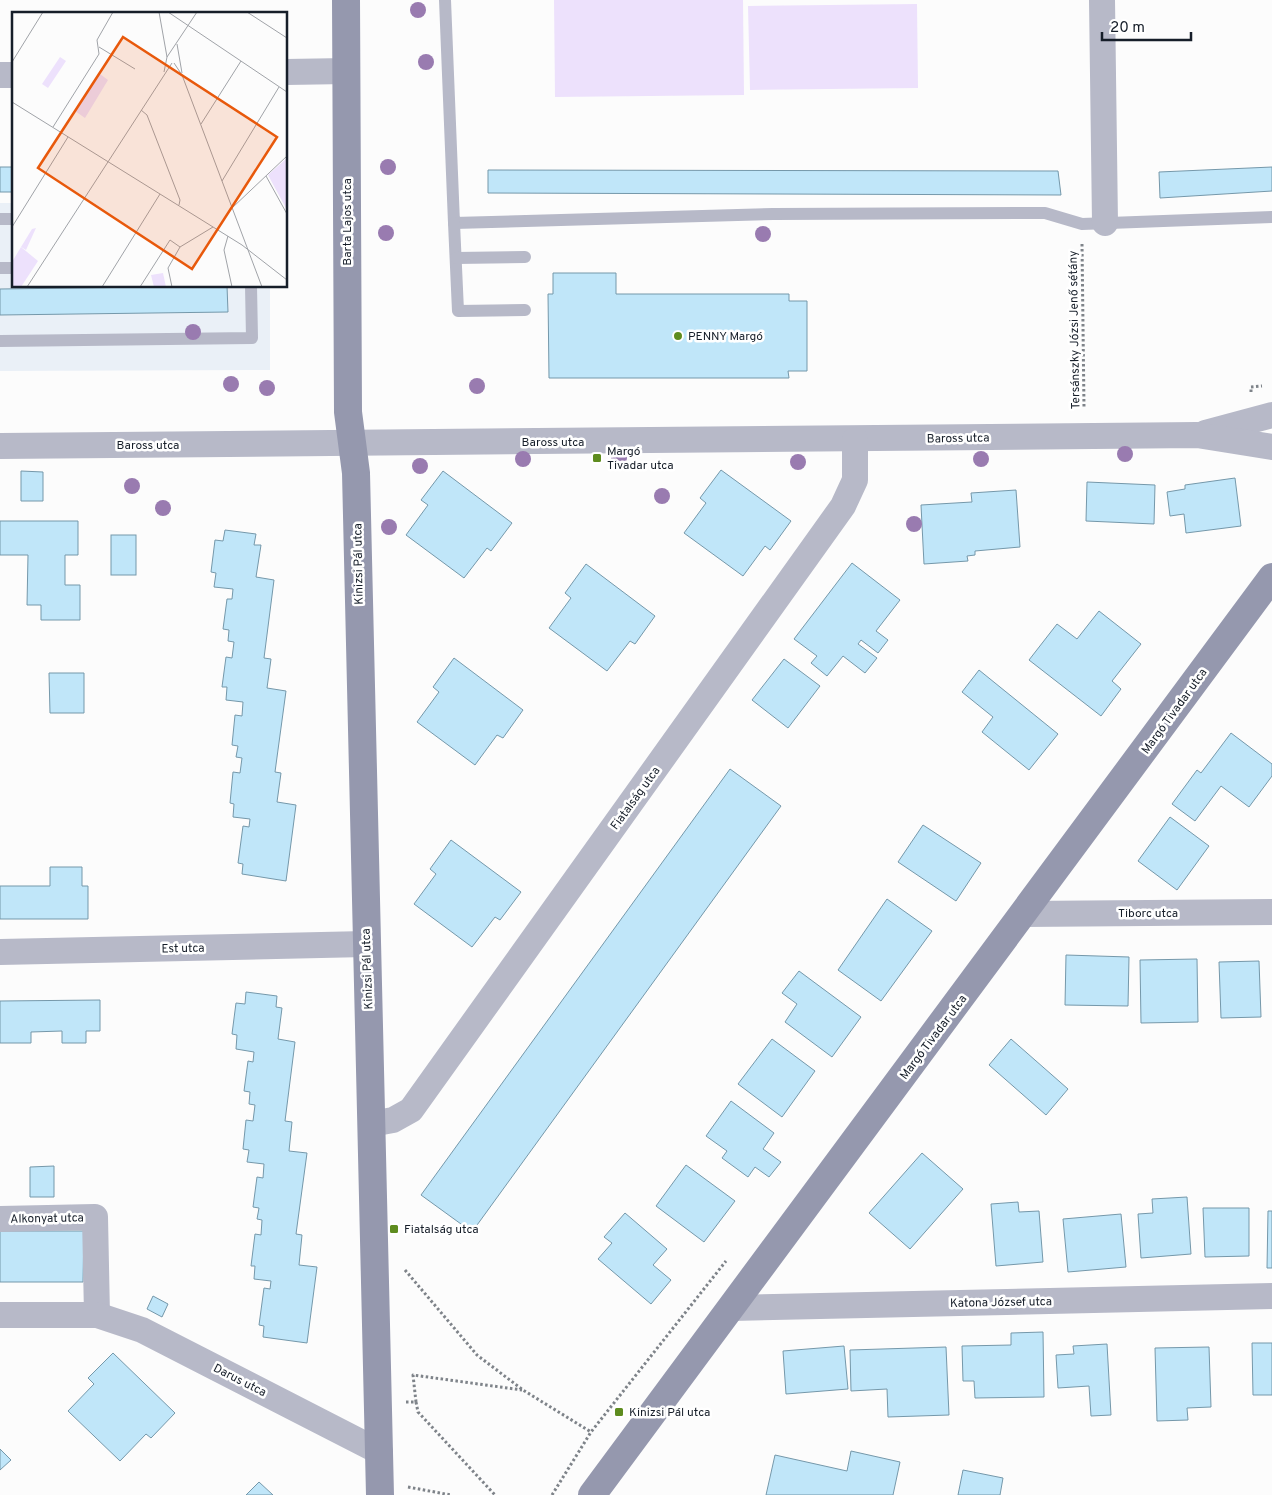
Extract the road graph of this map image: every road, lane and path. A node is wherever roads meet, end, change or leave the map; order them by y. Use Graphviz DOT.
graph roads {
  1 [pos="346,0"];
  2 [pos="445,0"];
  3 [pos="1102,0"];
  4 [pos="346,71"];
  5 [pos="288,72"];
  6 [pos="1272,218"];
  7 [pos="454,223"];
  8 [pos="1093,224"];
  9 [pos="456,258"];
  10 [pos="525,258"];
  11 [pos="251,288"];
  12 [pos="525,310"];
  13 [pos="0,341"];
  14 [pos="1272,415"];
  15 [pos="1197,435"];
  16 [pos="1084,436"];
  17 [pos="855,440"];
  18 [pos="352,444"];
  19 [pos="0,446"];
  20 [pos="1272,447"];
  21 [pos="1272,578"];
  22 [pos="1272,912"];
  23 [pos="1024,914"];
  24 [pos="366,944"];
  25 [pos="0,952"];
  26 [pos="371,1124"];
  27 [pos="0,1219"];
  28 [pos="374,1235"];
  29 [pos="1272,1296"];
  30 [pos="731,1308"];
  31 [pos="0,1315"];
  32 [pos="97,1315"];
  33 [pos="655,1354"];
  34 [pos="523,1390"];
  35 [pos="377,1402"];
  36 [pos="416,1402"];
  37 [pos="591,1432"];
  38 [pos="380,1452"];
  39 [pos="380,1488"];
  40 [pos="451,1495"];
  41 [pos="495,1495"];
  42 [pos="552,1495"];
  43 [pos="592,1495"];
  1 -- 4 [label="street, Barta Lajos utca"];
  2 -- 7 [label="lane"];
  3 -- 8 [label="street"];
  4 -- 5 [label="street"];
  4 -- 18 [label="street, Barta Lajos utca"];
  6 -- 8 [label="lane"];
  7 -- 8 [label="lane"];
  7 -- 9 [label="lane"];
  8 -- 16 [label="path, Tersánszky Józsi Jenő sétány"];
  9 -- 10 [label="lane"];
  9 -- 12 [label="lane"];
  11 -- 13 [label="lane"];
  14 -- 15 [label="street, Baross utca"];
  15 -- 16 [label="street, Baross utca"];
  15 -- 20 [label="street, Baross utca"];
  16 -- 17 [label="street, Baross utca"];
  17 -- 18 [label="street, Baross utca"];
  17 -- 26 [label="street, Fiatalság utca"];
  18 -- 19 [label="street, Baross utca"];
  18 -- 24 [label="street, Kinizsi Pál utca"];
  21 -- 23 [label="street, Margó Tivadar utca"];
  22 -- 23 [label="street, Tiborc utca"];
  23 -- 30 [label="street, Margó Tivadar utca"];
  24 -- 25 [label="street, Est utca"];
  24 -- 26 [label="street, Kinizsi Pál utca"];
  26 -- 28 [label="street, Kinizsi Pál utca"];
  27 -- 32 [label="street, Alkonyat utca"];
  28 -- 34 [label="path"];
  28 -- 35 [label="street, Kinizsi Pál utca"];
  29 -- 30 [label="street, Katona József utca"];
  30 -- 43 [label="street, Margó Tivadar utca"];
  31 -- 32 [label="street, Darus utca"];
  32 -- 38 [label="street, Darus utca"];
  33 -- 37 [label="path"];
  34 -- 36 [label="path"];
  34 -- 37 [label="path"];
  35 -- 36 [label="path"];
  35 -- 38 [label="street, Kinizsi Pál utca"];
  36 -- 41 [label="path"];
  37 -- 42 [label="path"];
  38 -- 39 [label="street, Kinizsi Pál utca"];
  39 -- 40 [label="path"];
}
